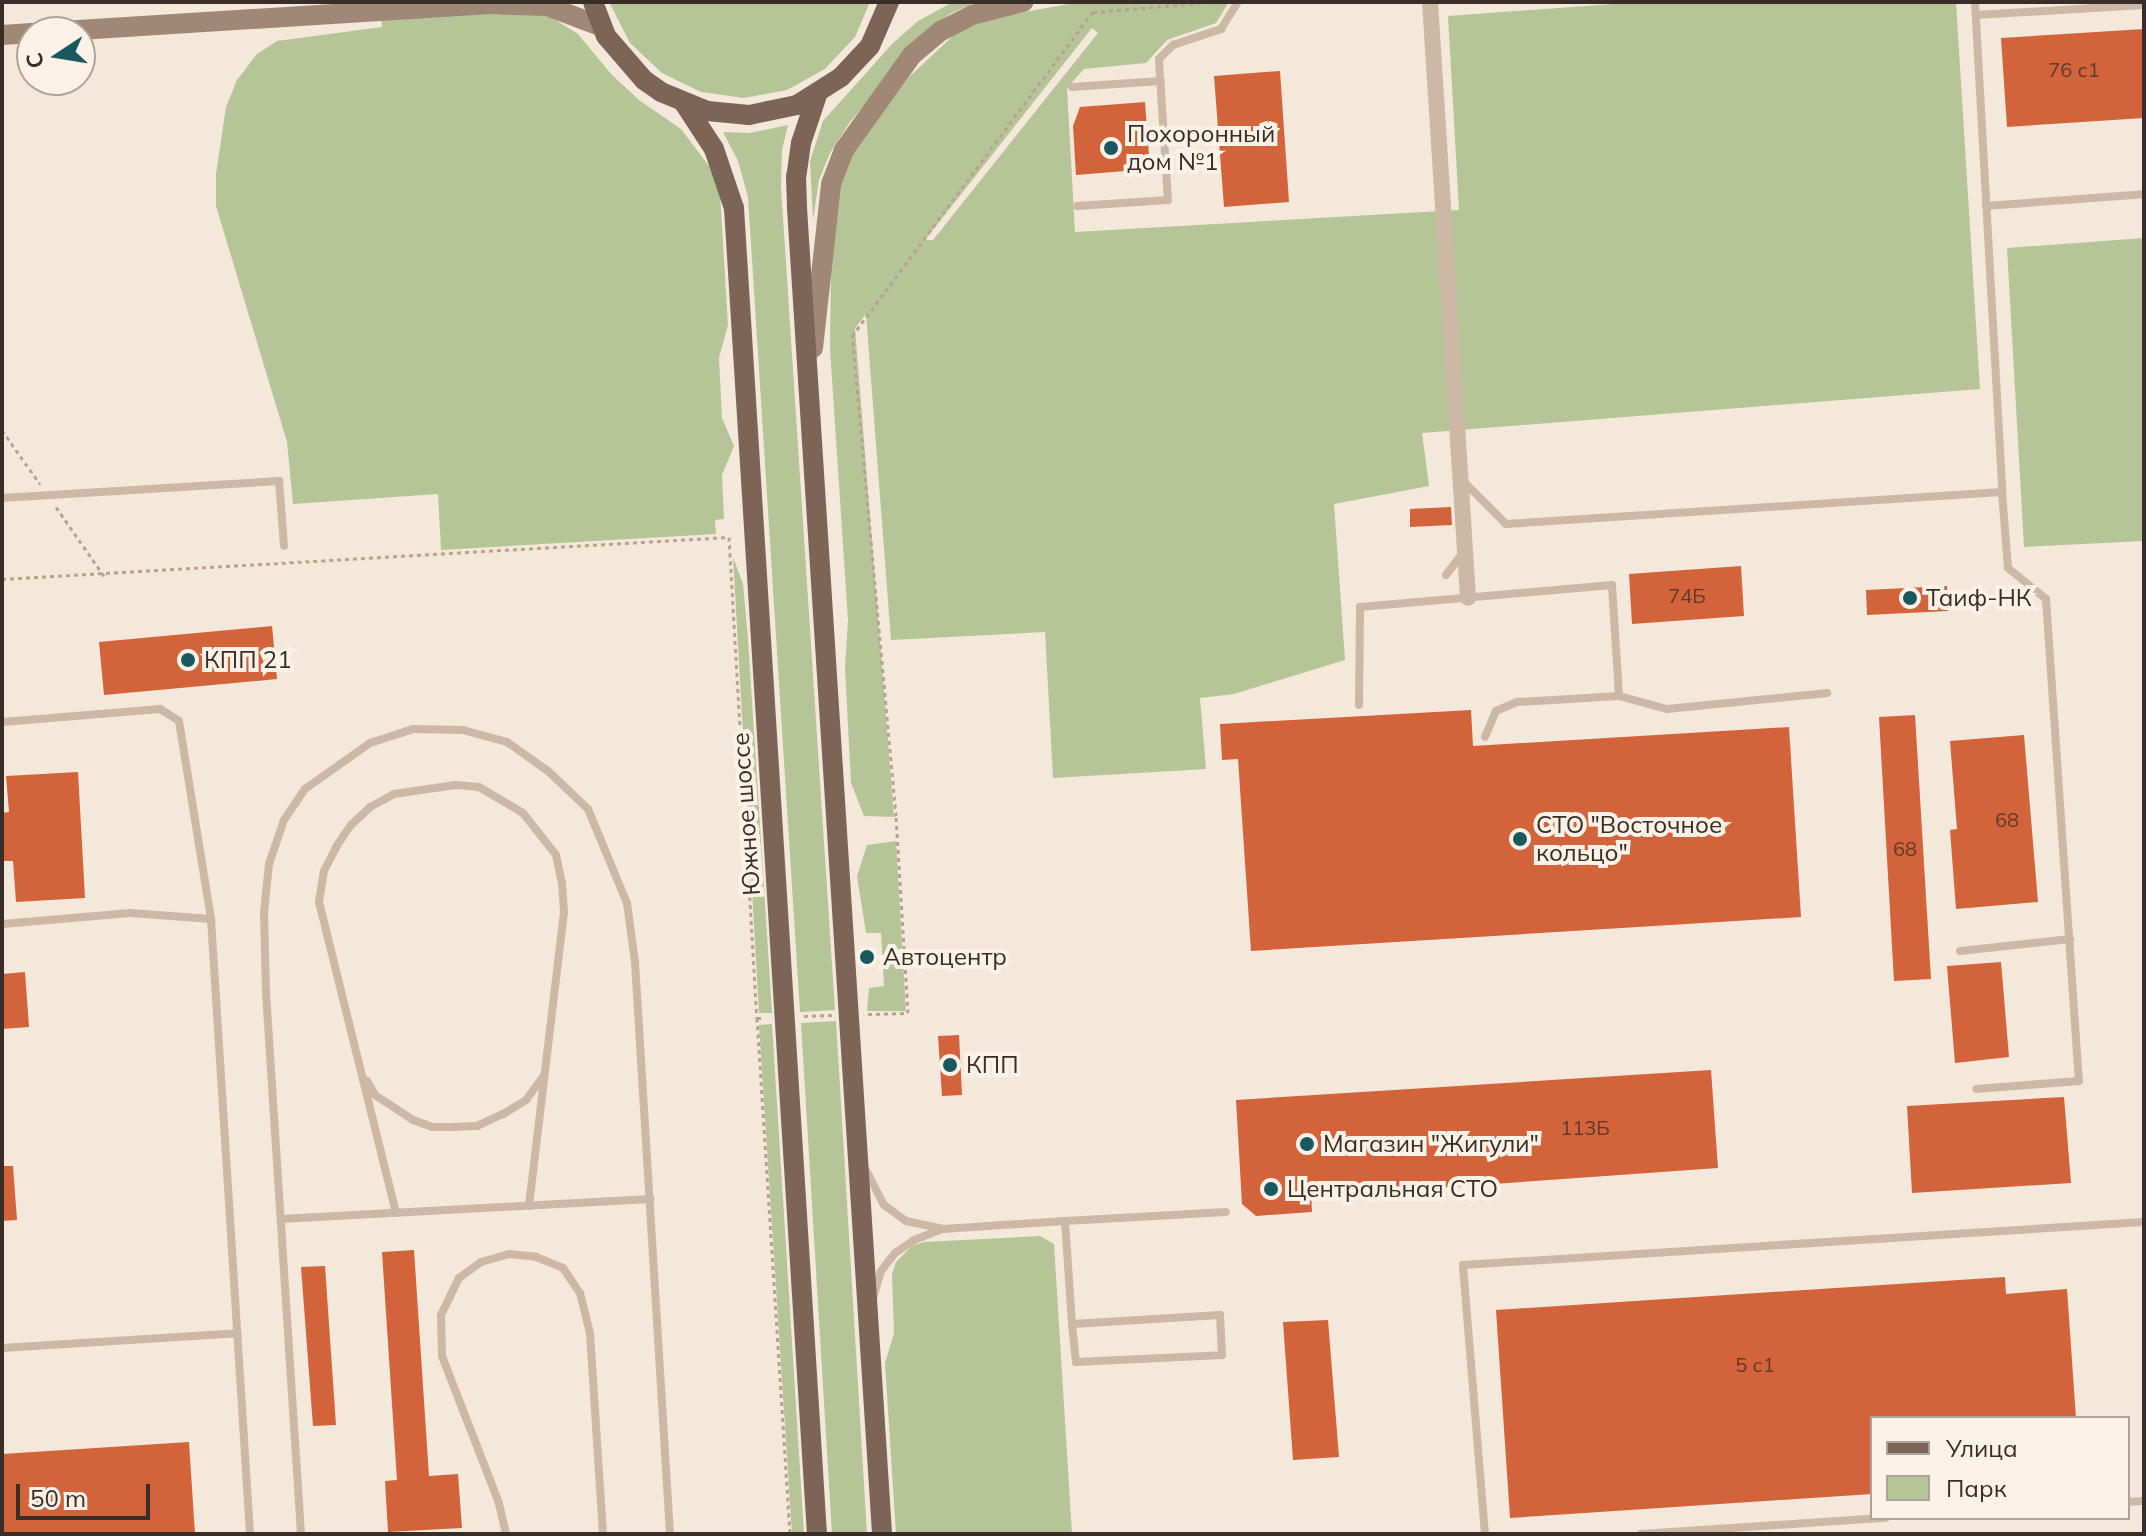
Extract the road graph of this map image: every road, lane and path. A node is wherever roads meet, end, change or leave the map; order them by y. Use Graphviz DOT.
graph roads {
  1 [pos="593,2"];
  2 [pos="889,2"];
  3 [pos="1023,2"];
  4 [pos="1213,2"];
  5 [pos="1238,2"];
  6 [pos="1430,2"];
  7 [pos="1975,2"];
  8 [pos="2144,5"];
  9 [pos="1976,15"];
  10 [pos="600,26"];
  11 [pos="96,29"];
  12 [pos="1161,81"];
  13 [pos="1072,87"];
  14 [pos="817,95"];
  15 [pos="684,103"];
  16 [pos="2144,194"];
  17 [pos="1077,206"];
  18 [pos="1986,206"];
  19 [pos="812,428"];
  20 [pos="1460,479"];
  21 [pos="2002,492"];
  22 [pos="2,498"];
  23 [pos="284,546"];
  24 [pos="1465,550"];
  25 [pos="1446,575"];
  26 [pos="2,579"];
  27 [pos="1468,598"];
  28 [pos="1827,693"];
  29 [pos="1619,696"];
  30 [pos="1359,705"];
  31 [pos="2,722"];
  32 [pos="1485,737"];
  33 [pos="211,919"];
  34 [pos="2,924"];
  35 [pos="2070,939"];
  36 [pos="1960,951"];
  37 [pos="850,1014"];
  38 [pos="784,1017"];
  39 [pos="757,1018"];
  40 [pos="361,1070"];
  41 [pos="544,1076"];
  42 [pos="1976,1089"];
  43 [pos="858,1147"];
  44 [pos="650,1199"];
  45 [pos="529,1206"];
  46 [pos="1226,1212"];
  47 [pos="396,1213"];
  48 [pos="281,1219"];
  49 [pos="1065,1221"];
  50 [pos="2144,1222"];
  51 [pos="943,1229"];
  52 [pos="1072,1324"];
  53 [pos="869,1332"];
  54 [pos="238,1333"];
  55 [pos="2,1348"];
  56 [pos="1870,1519"];
  57 [pos="250,1534"];
  58 [pos="301,1534"];
  59 [pos="506,1534"];
  60 [pos="603,1534"];
  61 [pos="670,1534"];
  62 [pos="790,1534"];
  63 [pos="817,1534"];
  64 [pos="882,1534"];
  65 [pos="1485,1534"];
  66 [pos="1641,1534"];
  1 -- 10 [label="main road"];
  2 -- 14 [label="main road"];
  3 -- 19 [label="main road"];
  4 -- 37 [label="path"];
  5 -- 12 [label="lane"];
  6 -- 20 [label="street"];
  7 -- 9 [label="lane"];
  8 -- 9 [label="lane"];
  9 -- 18 [label="lane"];
  10 -- 11 [label="main road"];
  10 -- 15 [label="main road"];
  12 -- 13 [label="lane"];
  12 -- 17 [label="lane"];
  14 -- 15 [label="main road"];
  14 -- 19 [label="main road"];
  15 -- 38 [label="main road, Южное шоссе"];
  16 -- 18 [label="lane"];
  18 -- 21 [label="lane"];
  19 -- 37 [label="main road"];
  20 -- 21 [label="lane"];
  20 -- 24 [label="street"];
  21 -- 35 [label="lane"];
  22 -- 23 [label="lane"];
  24 -- 25 [label="lane"];
  24 -- 27 [label="street"];
  26 -- 39 [label="path"];
  27 -- 29 [label="lane"];
  27 -- 30 [label="lane"];
  28 -- 29 [label="lane"];
  29 -- 32 [label="lane"];
  31 -- 33 [label="lane"];
  33 -- 34 [label="lane"];
  33 -- 54 [label="lane"];
  35 -- 36 [label="lane"];
  35 -- 42 [label="lane"];
  37 -- 38 [label="path"];
  37 -- 43 [label="main road"];
  38 -- 39 [label="path"];
  38 -- 63 [label="main road, Южное шоссе"];
  39 -- 62 [label="path"];
  40 -- 41 [label="lane"];
  40 -- 41 [label="lane"];
  40 -- 47 [label="lane"];
  41 -- 45 [label="lane"];
  43 -- 51 [label="lane"];
  43 -- 53 [label="main road"];
  44 -- 45 [label="lane"];
  44 -- 48 [label="lane"];
  44 -- 61 [label="lane"];
  45 -- 47 [label="lane"];
  46 -- 49 [label="lane"];
  47 -- 48 [label="lane"];
  48 -- 58 [label="lane"];
  49 -- 51 [label="lane"];
  49 -- 52 [label="lane"];
  50 -- 65 [label="lane"];
  51 -- 53 [label="lane"];
  52 -- 52 [label="lane"];
  53 -- 64 [label="main road"];
  54 -- 55 [label="lane"];
  54 -- 57 [label="lane"];
  56 -- 66 [label="lane"];
  59 -- 60 [label="lane"];
}
